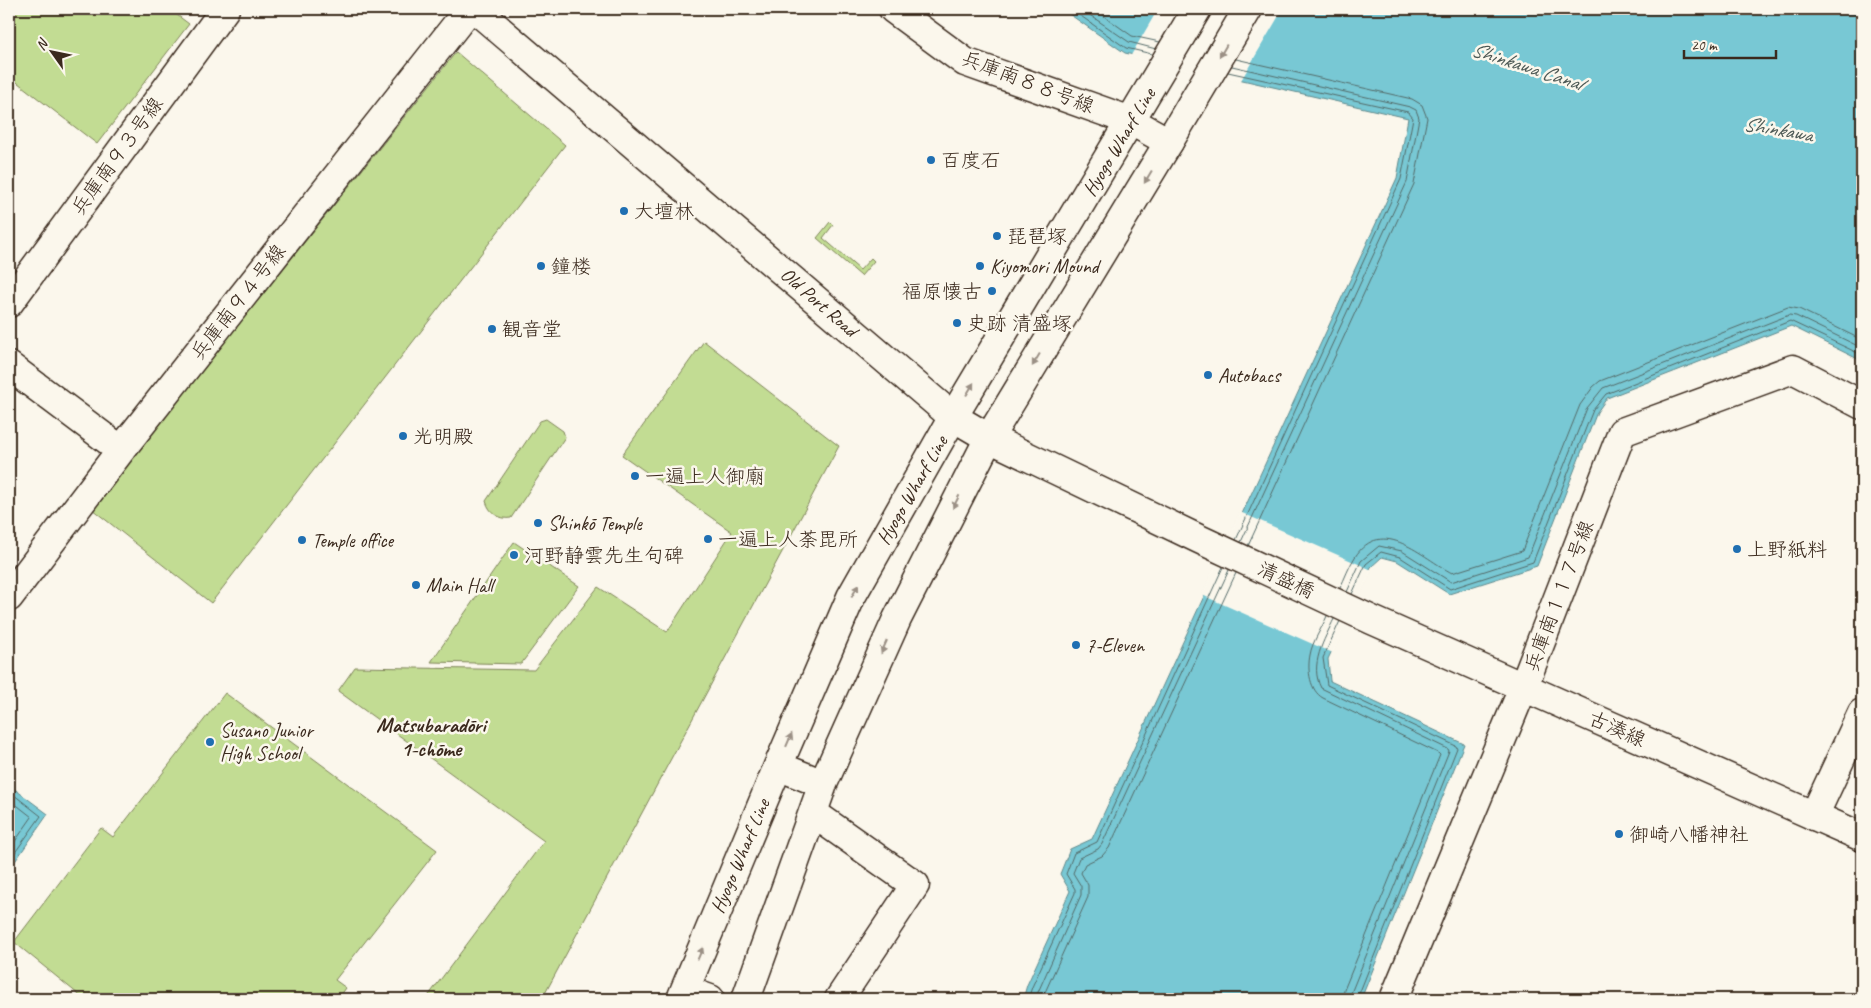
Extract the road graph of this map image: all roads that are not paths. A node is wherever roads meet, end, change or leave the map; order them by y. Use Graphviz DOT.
graph roads {
  1 [pos="225,9"];
  2 [pos="469,9"];
  3 [pos="475,9"];
  4 [pos="893,9"];
  5 [pos="1197,9"];
  6 [pos="1248,9"];
  7 [pos="1131,121"];
  8 [pos="1170,142"];
  9 [pos="9,303"];
  10 [pos="9,366"];
  11 [pos="1862,406"];
  12 [pos="953,417"];
  13 [pos="989,438"];
  14 [pos="120,450"];
  15 [pos="1199,539"];
  16 [pos="9,597"];
  17 [pos="1372,620"];
  18 [pos="1523,688"];
  19 [pos="1862,713"];
  20 [pos="778,766"];
  21 [pos="823,784"];
  22 [pos="812,813"];
  23 [pos="1814,816"];
  24 [pos="1862,837"];
  25 [pos="692,996"];
  26 [pos="746,999"];
  27 [pos="839,999"];
  28 [pos="1394,999"];
  1 -- 9 [label="street, 兵庫南９３号線"];
  2 -- 14 [label="street, 兵庫南９４号線"];
  3 -- 12 [label="street, Old Port Road"];
  4 -- 7 [label="street, 兵庫南８８号線"];
  5 -- 7 [label="street, Hyogo Wharf Line"];
  6 -- 8 [label="street, Hyogo Wharf Line, one-way"];
  7 -- 8 [label="street, 兵庫南８８号線"];
  12 -- 7 [label="street, Hyogo Wharf Line, one-way"];
  8 -- 13 [label="street, Hyogo Wharf Line, one-way"];
  10 -- 14 [label="street"];
  11 -- 18 [label="street, 兵庫南１１７号線"];
  12 -- 13 [label="street, Old Port Road"];
  20 -- 12 [label="street, Hyogo Wharf Line, one-way"];
  13 -- 15 [label="street, Old Port Road"];
  13 -- 21 [label="street, Hyogo Wharf Line, one-way"];
  14 -- 16 [label="street, 兵庫南９４号線"];
  15 -- 17 [label="street, 清盛橋"];
  17 -- 18 [label="street, 古湊線"];
  18 -- 23 [label="street, 古湊線"];
  18 -- 28 [label="street, 兵庫南１１７号線"];
  19 -- 23 [label="street"];
  20 -- 21 [label="street"];
  25 -- 20 [label="street, Hyogo Wharf Line, one-way"];
  21 -- 22 [label="street, Hyogo Wharf Line"];
  22 -- 26 [label="street, Hyogo Wharf Line"];
  22 -- 27 [label="street"];
  23 -- 24 [label="street, 古湊線"];
}
